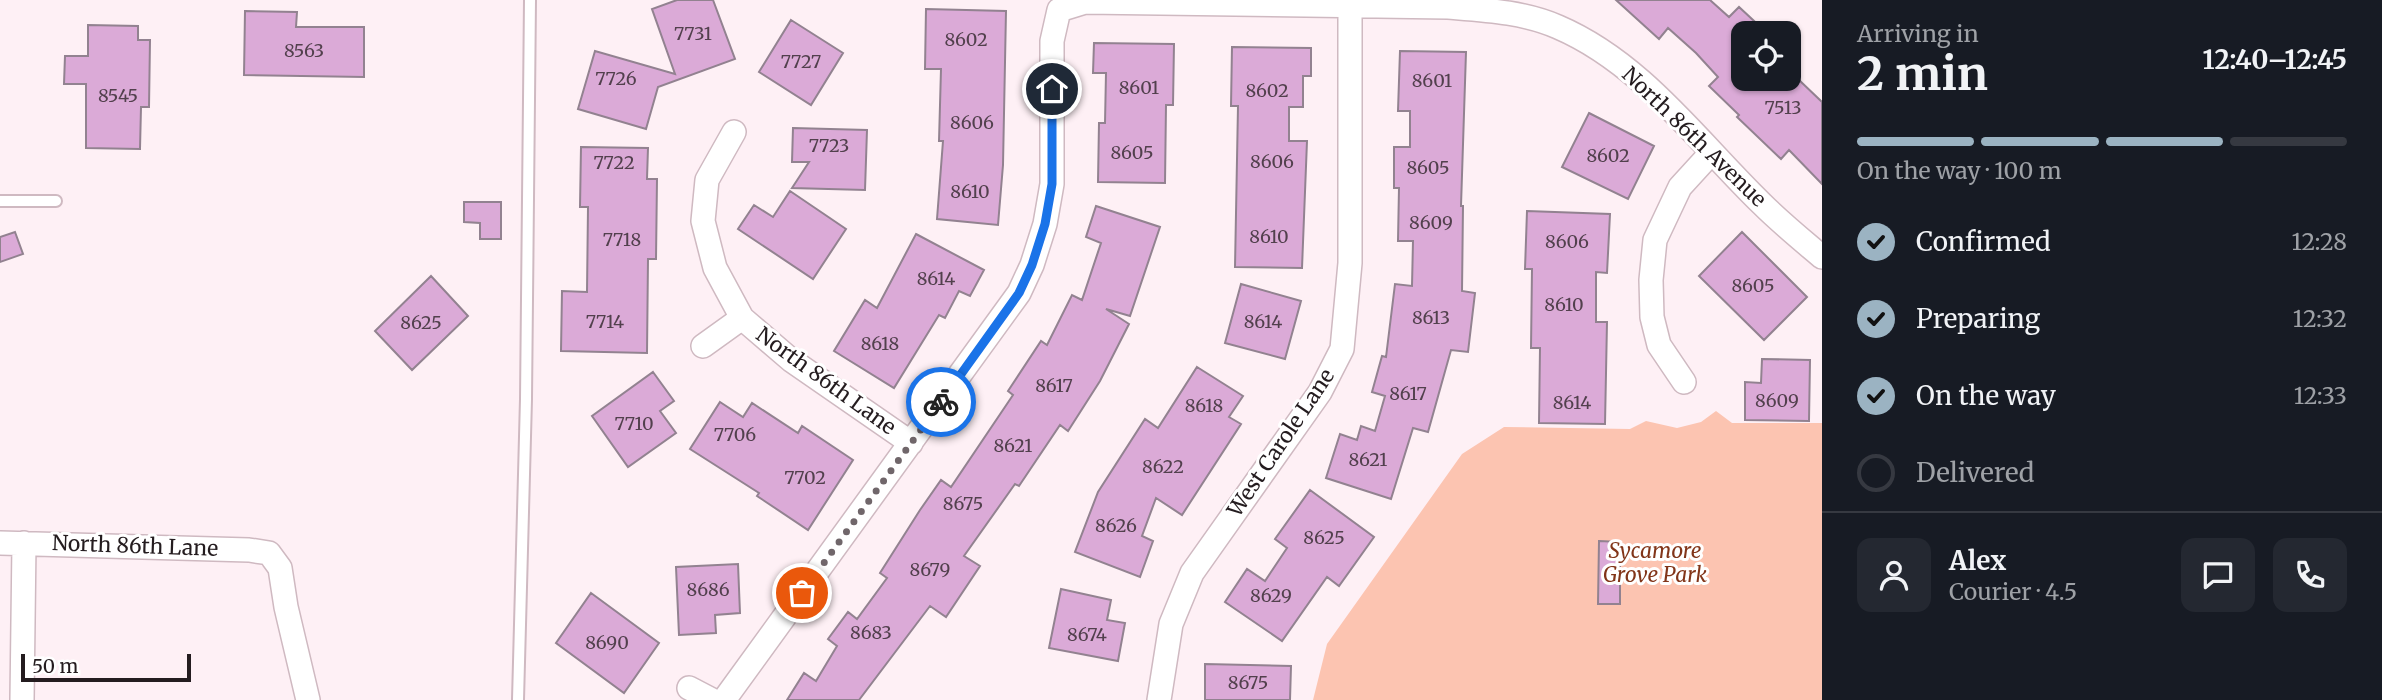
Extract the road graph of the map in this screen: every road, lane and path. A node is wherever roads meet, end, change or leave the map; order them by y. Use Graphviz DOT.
graph roads {
  1 [pos="530,0"];
  2 [pos="1350,4"];
  3 [pos="734,132"];
  4 [pos="1712,152"];
  5 [pos="0,201"];
  6 [pos="56,201"];
  7 [pos="1822,257"];
  8 [pos="742,318"];
  9 [pos="703,346"];
  10 [pos="1684,382"];
  11 [pos="912,443"];
  12 [pos="0,543"];
  13 [pos="24,543"];
  14 [pos="689,688"];
  15 [pos="22,700"];
  16 [pos="308,700"];
  17 [pos="518,700"];
  18 [pos="712,700"];
  19 [pos="724,700"];
  20 [pos="1159,700"];
  1 -- 17 [label="lane"];
  2 -- 4 [label="street, North 86th Avenue"];
  2 -- 11 [label="street, North 86th Avenue"];
  2 -- 20 [label="street, West Carole Lane"];
  3 -- 8 [label="street, North 86th Lane"];
  4 -- 7 [label="street, North 86th Avenue"];
  4 -- 10 [label="street"];
  5 -- 6 [label="lane"];
  8 -- 9 [label="street, North 86th Lane"];
  8 -- 11 [label="street, North 86th Lane"];
  11 -- 19 [label="street"];
  12 -- 13 [label="street, North 86th Lane"];
  13 -- 15 [label="street"];
  13 -- 16 [label="street, North 86th Lane"];
  14 -- 18 [label="street"];
}
